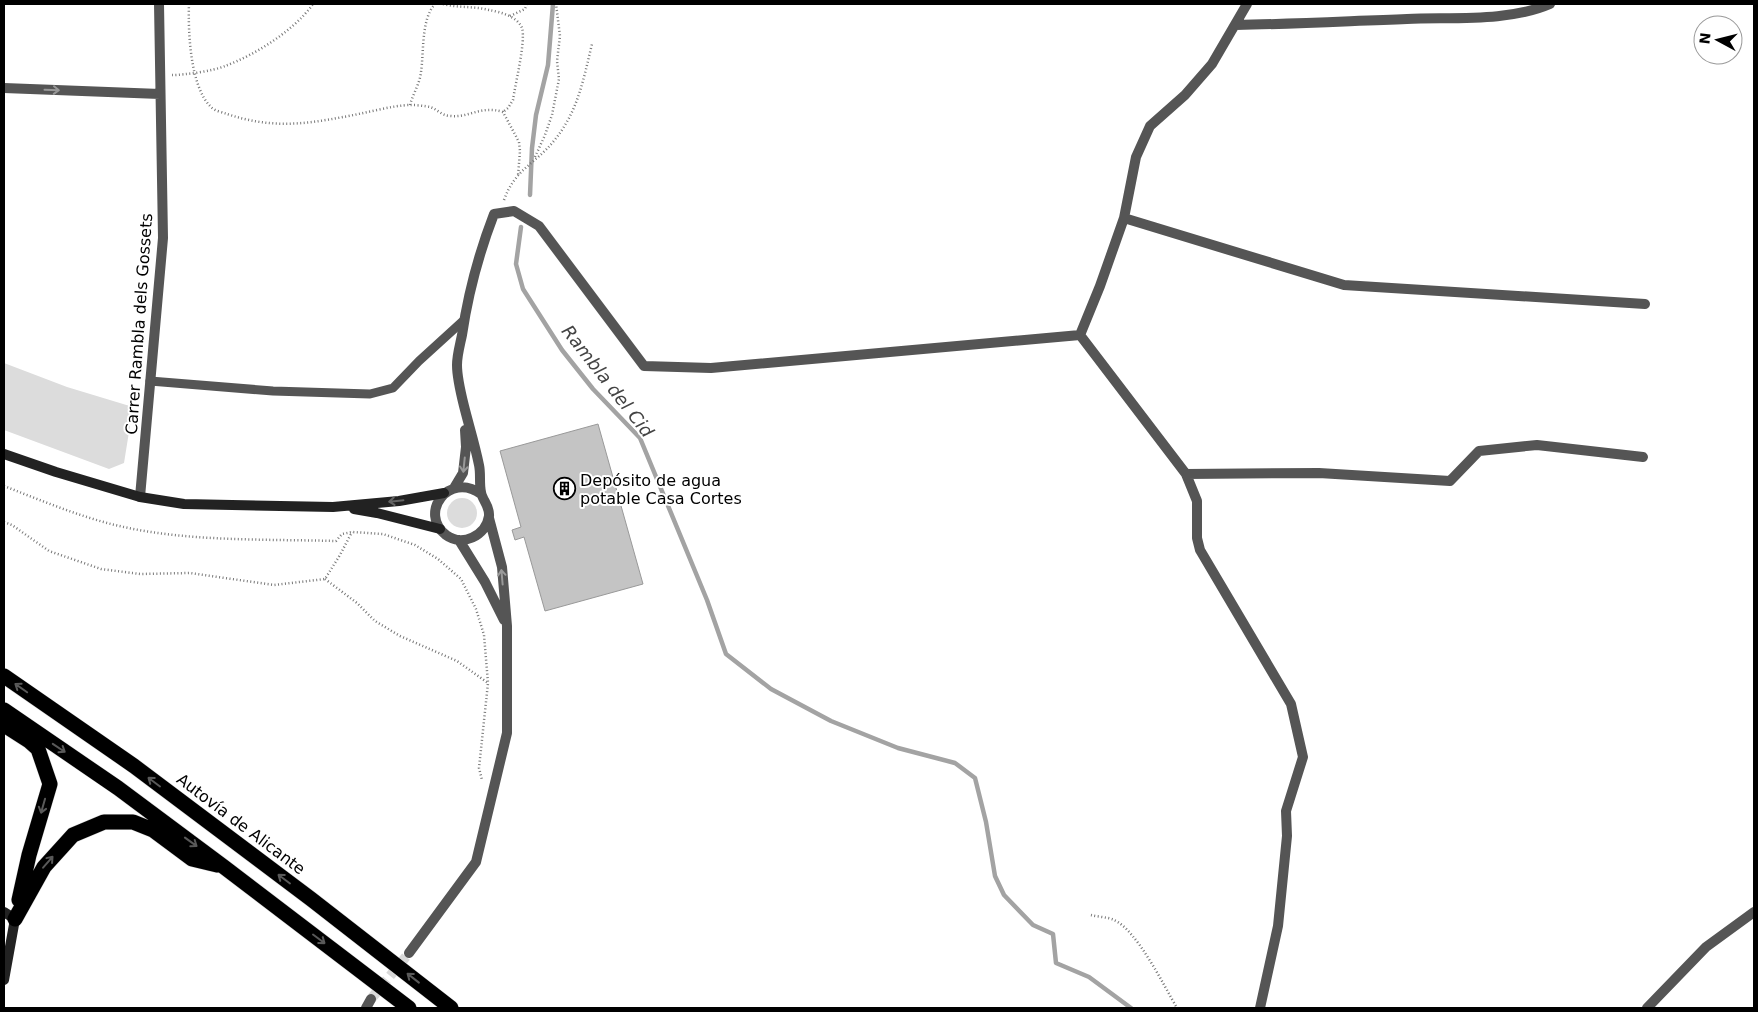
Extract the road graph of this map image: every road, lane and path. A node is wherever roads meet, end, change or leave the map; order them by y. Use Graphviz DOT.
graph roads {
  1 [pos="159,4"];
  2 [pos="189,4"];
  3 [pos="313,4"];
  4 [pos="435,4"];
  5 [pos="443,4"];
  6 [pos="527,4"];
  7 [pos="556,4"];
  8 [pos="1247,4"];
  9 [pos="1550,4"];
  10 [pos="509,16"];
  11 [pos="1236,25"];
  12 [pos="592,44"];
  13 [pos="196,72"];
  14 [pos="160,75"];
  15 [pos="4,88"];
  16 [pos="160,94"];
  17 [pos="410,105"];
  18 [pos="503,112"];
  19 [pos="534,159"];
  20 [pos="518,176"];
  21 [pos="500,213"];
  22 [pos="1124,218"];
  23 [pos="1645,304"];
  24 [pos="464,320"];
  25 [pos="1080,335"];
  26 [pos="150,381"];
  27 [pos="464,404"];
  28 [pos="4,454"];
  29 [pos="1643,457"];
  30 [pos="1186,474"];
  31 [pos="4,486"];
  32 [pos="454,488"];
  33 [pos="444,493"];
  34 [pos="481,494"];
  35 [pos="140,497"];
  36 [pos="333,506"];
  37 [pos="489,517"];
  38 [pos="4,522"];
  39 [pos="440,529"];
  40 [pos="352,532"];
  41 [pos="459,540"];
  42 [pos="325,578"];
  43 [pos="507,626"];
  44 [pos="4,676"];
  45 [pos="488,683"];
  46 [pos="4,710"];
  47 [pos="4,725"];
  48 [pos="486,786"];
  49 [pos="224,867"];
  50 [pos="1754,912"];
  51 [pos="9,915"];
  52 [pos="1091,915"];
  53 [pos="409,953"];
  54 [pos="4,980"];
  55 [pos="409,1008"];
  56 [pos="451,1008"];
  57 [pos="1177,1008"];
  58 [pos="1260,1008"];
  59 [pos="1647,1008"];
  1 -- 14 [label="street, Carrer Rambla dels Gossets"];
  2 -- 13 [label="path"];
  3 -- 13 [label="path"];
  4 -- 17 [label="path"];
  5 -- 10 [label="path"];
  6 -- 10 [label="path"];
  7 -- 19 [label="path"];
  8 -- 11 [label="street"];
  9 -- 11 [label="street"];
  10 -- 18 [label="path"];
  11 -- 22 [label="street"];
  12 -- 19 [label="path"];
  13 -- 14 [label="path"];
  13 -- 17 [label="path"];
  14 -- 16 [label="street, Carrer Rambla dels Gossets"];
  15 -- 16 [label="street, one-way"];
  16 -- 26 [label="street, Carrer Rambla dels Gossets"];
  17 -- 18 [label="path"];
  18 -- 20 [label="path"];
  19 -- 20 [label="path"];
  20 -- 21 [label="path"];
  21 -- 24 [label="street"];
  21 -- 25 [label="street"];
  22 -- 23 [label="street"];
  22 -- 25 [label="street"];
  24 -- 26 [label="lane"];
  24 -- 27 [label="street"];
  25 -- 30 [label="street"];
  26 -- 35 [label="street, Carrer Rambla dels Gossets"];
  27 -- 32 [label="street, one-way"];
  27 -- 34 [label="street"];
  28 -- 35 [label="street"];
  29 -- 30 [label="street"];
  30 -- 58 [label="street"];
  31 -- 40 [label="path"];
  32 -- 33 [label="street"];
  32 -- 34 [label="street"];
  33 -- 36 [label="street, one-way"];
  33 -- 39 [label="street"];
  34 -- 37 [label="street"];
  35 -- 36 [label="street"];
  36 -- 39 [label="street"];
  37 -- 41 [label="street"];
  43 -- 37 [label="street, one-way"];
  38 -- 42 [label="path"];
  39 -- 41 [label="street"];
  40 -- 42 [label="path"];
  40 -- 45 [label="path"];
  41 -- 43 [label="street"];
  42 -- 45 [label="path"];
  43 -- 53 [label="street"];
  56 -- 44 [label="highway, Autovía de Alicante, one-way"];
  45 -- 48 [label="path"];
  46 -- 49 [label="highway, one-way"];
  47 -- 51 [label="highway, one-way"];
  51 -- 49 [label="highway, one-way"];
  49 -- 55 [label="highway, one-way"];
  50 -- 59 [label="street"];
  51 -- 54 [label="street"];
  52 -- 57 [label="path"];
}
